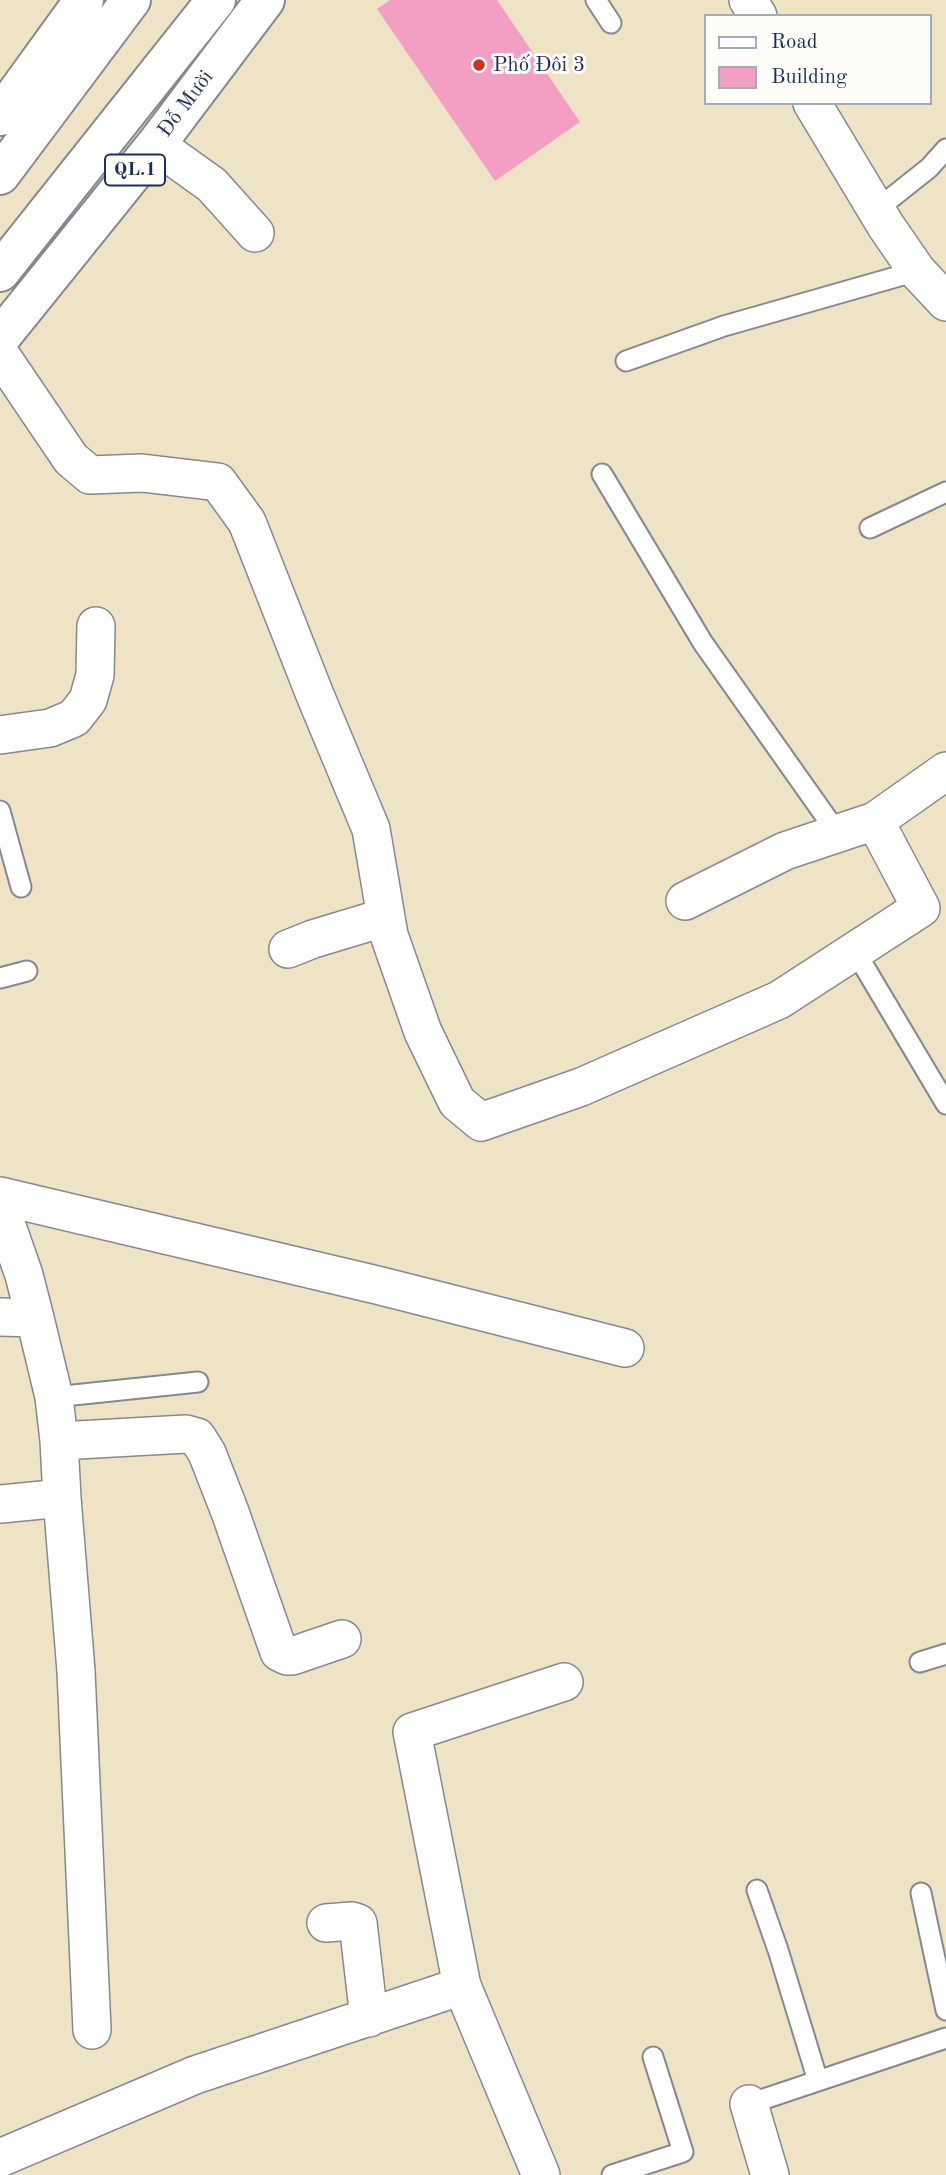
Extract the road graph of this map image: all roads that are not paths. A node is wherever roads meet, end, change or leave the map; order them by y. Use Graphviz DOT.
graph roads {
  1 [pos="85,0"];
  2 [pos="131,0"];
  3 [pos="216,0"];
  4 [pos="265,0"];
  5 [pos="596,0"];
  6 [pos="611,23"];
  7 [pos="813,105"];
  8 [pos="0,116"];
  9 [pos="158,142"];
  10 [pos="946,149"];
  11 [pos="0,175"];
  12 [pos="876,210"];
  13 [pos="255,233"];
  14 [pos="917,271"];
  15 [pos="0,272"];
  16 [pos="946,302"];
  17 [pos="0,338"];
  18 [pos="0,354"];
  19 [pos="626,361"];
  20 [pos="602,474"];
  21 [pos="946,492"];
  22 [pos="870,528"];
  23 [pos="96,626"];
  24 [pos="0,735"];
  25 [pos="946,771"];
  26 [pos="0,811"];
  27 [pos="875,821"];
  28 [pos="838,834"];
  29 [pos="21,887"];
  30 [pos="685,901"];
  31 [pos="934,907"];
  32 [pos="386,917"];
  33 [pos="288,949"];
  34 [pos="855,951"];
  35 [pos="27,971"];
  36 [pos="0,978"];
  37 [pos="946,1104"];
  38 [pos="0,1196"];
  39 [pos="0,1206"];
  40 [pos="17,1318"];
  41 [pos="625,1348"];
  42 [pos="198,1382"];
  43 [pos="54,1397"];
  44 [pos="60,1441"];
  45 [pos="62,1498"];
  46 [pos="0,1504"];
  47 [pos="342,1639"];
  48 [pos="946,1654"];
  49 [pos="920,1662"];
  50 [pos="564,1682"];
  51 [pos="757,1890"];
  52 [pos="921,1893"];
  53 [pos="326,1923"];
  54 [pos="462,1986"];
  55 [pos="946,2010"];
  56 [pos="369,2018"];
  57 [pos="92,2030"];
  58 [pos="946,2038"];
  59 [pos="653,2057"];
  60 [pos="818,2081"];
  61 [pos="749,2104"];
  62 [pos="0,2158"];
  63 [pos="541,2175"];
  64 [pos="612,2175"];
  65 [pos="771,2175"];
  1 -- 8 [label="highway"];
  2 -- 11 [label="highway"];
  3 -- 15 [label="highway, Đỗ Mười / QL.1"];
  4 -- 9 [label="highway, Đỗ Mười / QL.1"];
  5 -- 6 [label="lane"];
  7 -- 12 [label="street"];
  9 -- 13 [label="street"];
  9 -- 17 [label="highway, Đỗ Mười / QL.1"];
  10 -- 12 [label="lane"];
  12 -- 14 [label="street"];
  14 -- 16 [label="street"];
  14 -- 19 [label="lane"];
  18 -- 32 [label="street"];
  20 -- 28 [label="lane"];
  21 -- 22 [label="lane"];
  23 -- 24 [label="street"];
  25 -- 27 [label="street"];
  26 -- 29 [label="lane"];
  27 -- 28 [label="street"];
  27 -- 31 [label="street"];
  28 -- 30 [label="street"];
  31 -- 34 [label="street"];
  32 -- 33 [label="street"];
  32 -- 34 [label="street"];
  34 -- 37 [label="lane"];
  35 -- 36 [label="lane"];
  38 -- 41 [label="street"];
  39 -- 40 [label="street"];
  40 -- 43 [label="street"];
  42 -- 43 [label="lane"];
  43 -- 44 [label="street"];
  44 -- 45 [label="street"];
  44 -- 47 [label="street"];
  45 -- 46 [label="street"];
  45 -- 57 [label="street"];
  48 -- 49 [label="lane"];
  50 -- 54 [label="street"];
  51 -- 60 [label="lane"];
  52 -- 55 [label="lane"];
  53 -- 56 [label="street"];
  54 -- 56 [label="street"];
  54 -- 63 [label="street"];
  56 -- 62 [label="street"];
  58 -- 60 [label="lane"];
  59 -- 64 [label="lane"];
  60 -- 61 [label="lane"];
  61 -- 65 [label="street"];
}
